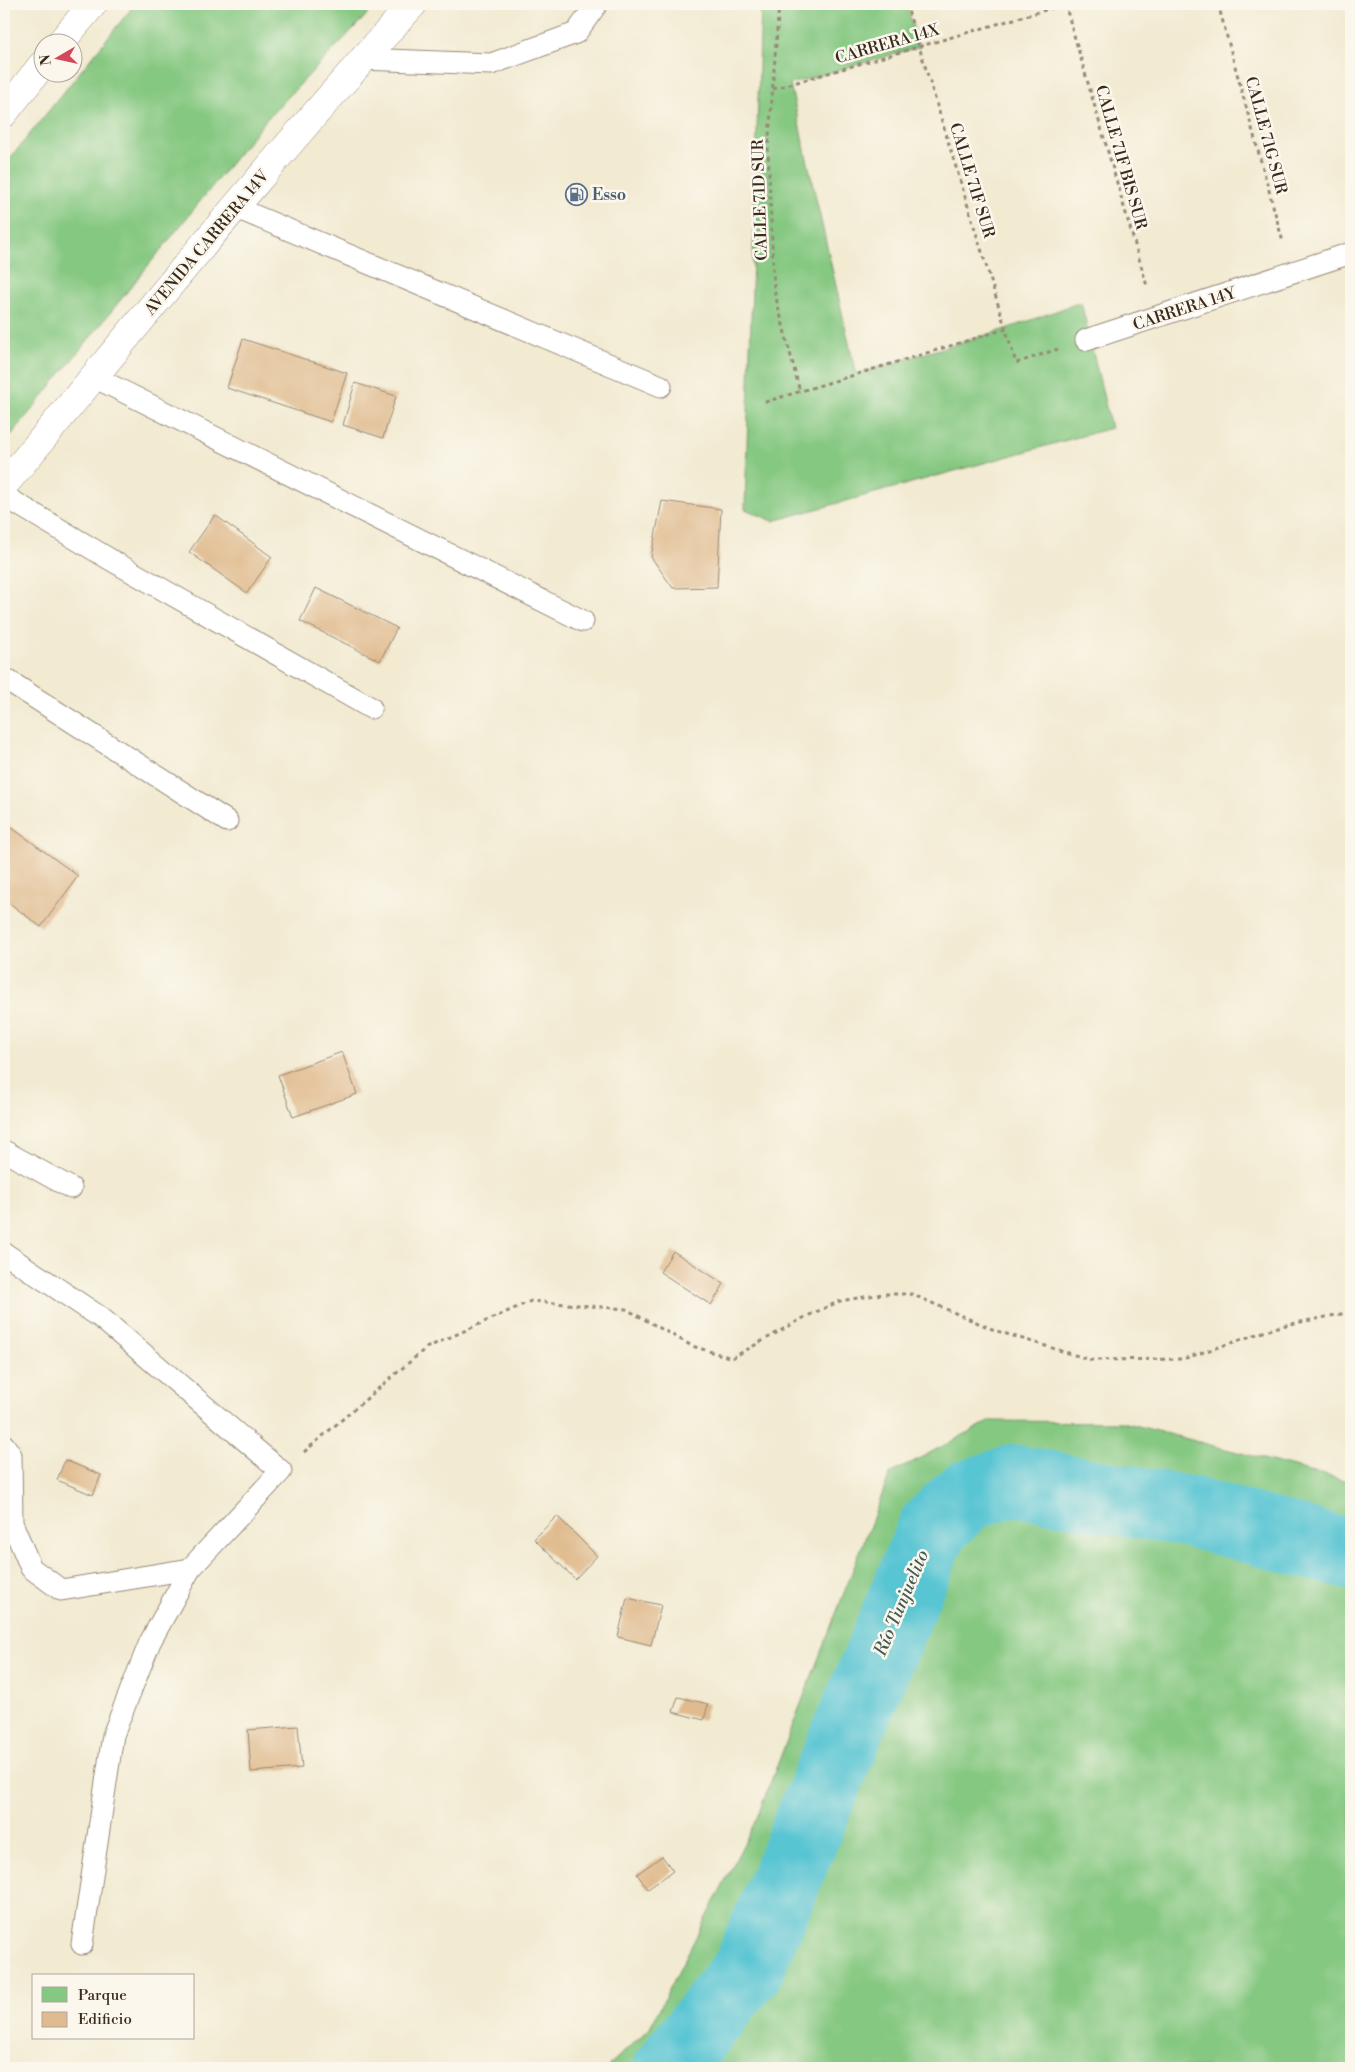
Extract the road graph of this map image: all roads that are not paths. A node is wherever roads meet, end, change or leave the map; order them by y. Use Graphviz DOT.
graph roads {
  1 [pos="93,4"];
  2 [pos="413,4"];
  3 [pos="598,4"];
  4 [pos="69,32"];
  5 [pos="362,59"];
  6 [pos="32,78"];
  7 [pos="4,113"];
  8 [pos="234,207"];
  9 [pos="1351,254"];
  10 [pos="1086,340"];
  11 [pos="94,377"];
  12 [pos="662,386"];
  13 [pos="4,485"];
  14 [pos="4,496"];
  15 [pos="583,621"];
  16 [pos="4,678"];
  17 [pos="372,708"];
  18 [pos="227,821"];
  19 [pos="4,1151"];
  20 [pos="71,1188"];
  21 [pos="4,1253"];
  22 [pos="4,1445"];
  23 [pos="190,1569"];
  24 [pos="82,1944"];
  1 -- 4 [label="highway"];
  2 -- 5 [label="highway, AVENIDA CARRERA 14V"];
  3 -- 5 [label="lane"];
  5 -- 8 [label="highway, AVENIDA CARRERA 14V"];
  6 -- 7 [label="highway"];
  8 -- 11 [label="highway, AVENIDA CARRERA 14V"];
  8 -- 12 [label="lane"];
  9 -- 10 [label="lane, CARRERA 14Y"];
  11 -- 13 [label="highway, AVENIDA CARRERA 14V"];
  11 -- 15 [label="lane"];
  14 -- 17 [label="lane"];
  16 -- 18 [label="lane"];
  19 -- 20 [label="lane"];
  21 -- 23 [label="lane"];
  22 -- 23 [label="lane"];
  23 -- 24 [label="lane"];
}
